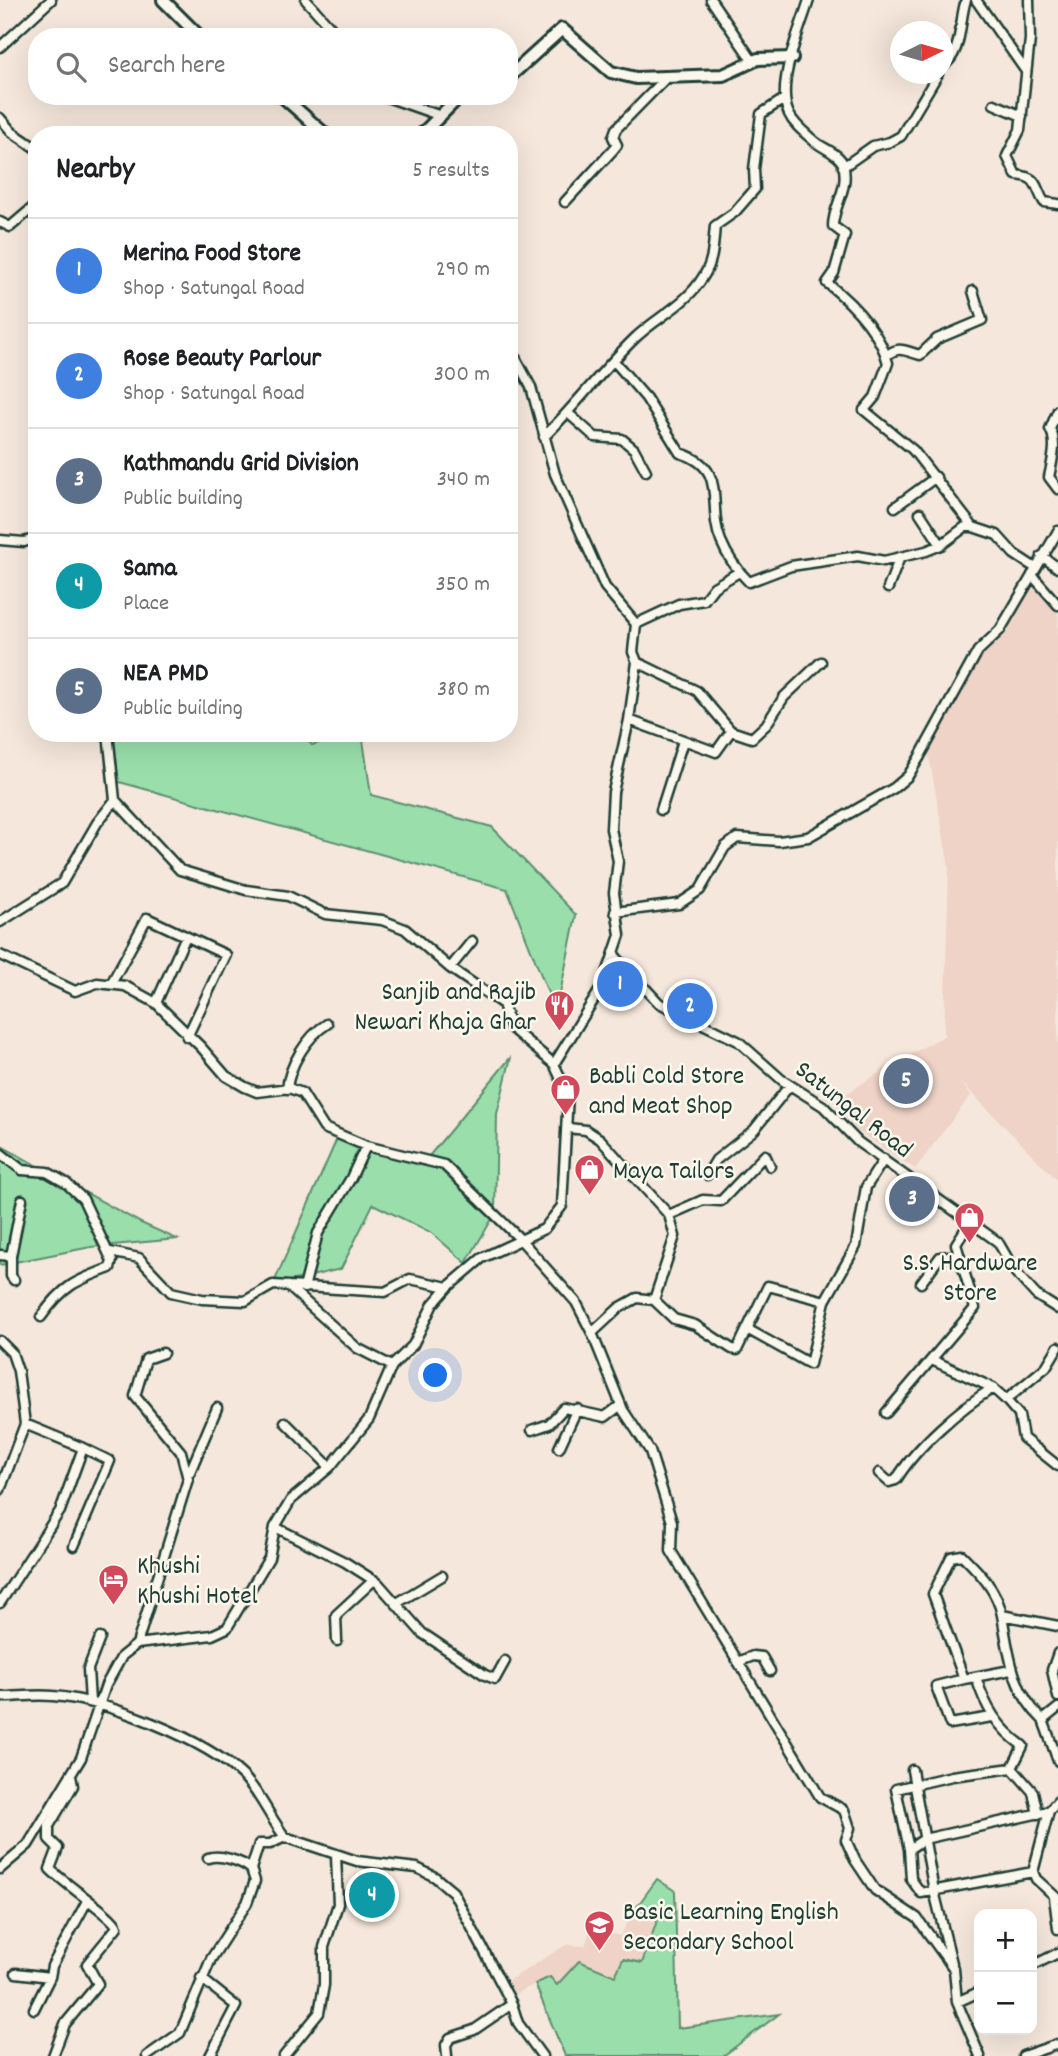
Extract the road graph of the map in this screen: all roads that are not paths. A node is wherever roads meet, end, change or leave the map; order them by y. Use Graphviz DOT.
graph roads {
  1 [pos="51,0"];
  2 [pos="163,0"];
  3 [pos="711,0"];
  4 [pos="809,0"];
  5 [pos="966,0"];
  6 [pos="976,0"];
  7 [pos="1029,0"];
  8 [pos="310,2"];
  9 [pos="191,28"];
  10 [pos="332,28"];
  11 [pos="0,47"];
  12 [pos="953,52"];
  13 [pos="792,58"];
  14 [pos="752,60"];
  15 [pos="518,69"];
  16 [pos="1026,70"];
  17 [pos="667,77"];
  18 [pos="931,84"];
  19 [pos="784,99"];
  20 [pos="994,104"];
  21 [pos="292,105"];
  22 [pos="410,105"];
  23 [pos="451,105"];
  24 [pos="441,116"];
  25 [pos="1022,116"];
  26 [pos="0,118"];
  27 [pos="316,126"];
  28 [pos="430,126"];
  29 [pos="28,143"];
  30 [pos="843,167"];
  31 [pos="565,202"];
  32 [pos="1058,204"];
  33 [pos="28,212"];
  34 [pos="0,222"];
  35 [pos="973,291"];
  36 [pos="886,356"];
  37 [pos="614,361"];
  38 [pos="518,363"];
  39 [pos="1058,410"];
  40 [pos="569,414"];
  41 [pos="544,437"];
  42 [pos="646,471"];
  43 [pos="936,477"];
  44 [pos="1058,489"];
  45 [pos="895,507"];
  46 [pos="920,513"];
  47 [pos="974,527"];
  48 [pos="1058,531"];
  49 [pos="0,540"];
  50 [pos="28,541"];
  51 [pos="941,545"];
  52 [pos="1042,556"];
  53 [pos="900,557"];
  54 [pos="1058,568"];
  55 [pos="1033,571"];
  56 [pos="739,572"];
  57 [pos="888,588"];
  58 [pos="1058,605"];
  59 [pos="636,624"];
  60 [pos="637,662"];
  61 [pos="821,662"];
  62 [pos="629,720"];
  63 [pos="731,730"];
  64 [pos="683,741"];
  65 [pos="109,742"];
  66 [pos="115,800"];
  67 [pos="662,810"];
  68 [pos="615,912"];
  69 [pos="0,922"];
  70 [pos="186,936"];
  71 [pos="472,941"];
  72 [pos="0,955"];
  73 [pos="615,956"];
  74 [pos="450,968"];
  75 [pos="112,982"];
  76 [pos="156,1003"];
  77 [pos="327,1024"];
  78 [pos="187,1037"];
  79 [pos="554,1064"];
  80 [pos="790,1085"];
  81 [pos="287,1089"];
  82 [pos="568,1128"];
  83 [pos="366,1146"];
  84 [pos="0,1153"];
  85 [pos="884,1159"];
  86 [pos="770,1166"];
  87 [pos="708,1175"];
  88 [pos="22,1200"];
  89 [pos="669,1214"];
  90 [pos="970,1222"];
  91 [pos="520,1239"];
  92 [pos="110,1252"];
  93 [pos="0,1255"];
  94 [pos="959,1255"];
  95 [pos="11,1256"];
  96 [pos="0,1275"];
  97 [pos="921,1283"];
  98 [pos="288,1286"];
  99 [pos="448,1287"];
  100 [pos="304,1288"];
  101 [pos="654,1300"];
  102 [pos="825,1301"];
  103 [pos="1058,1309"];
  104 [pos="41,1317"];
  105 [pos="747,1329"];
  106 [pos="592,1332"];
  107 [pos="0,1341"];
  108 [pos="1058,1347"];
  109 [pos="163,1353"];
  110 [pos="932,1360"];
  111 [pos="393,1366"];
  112 [pos="993,1388"];
  113 [pos="1006,1400"];
  114 [pos="621,1405"];
  115 [pos="217,1408"];
  116 [pos="577,1409"];
  117 [pos="886,1413"];
  118 [pos="285,1422"];
  119 [pos="25,1424"];
  120 [pos="532,1430"];
  121 [pos="83,1448"];
  122 [pos="559,1448"];
  123 [pos="1058,1466"];
  124 [pos="330,1467"];
  125 [pos="879,1473"];
  126 [pos="188,1479"];
  127 [pos="0,1490"];
  128 [pos="275,1527"];
  129 [pos="74,1546"];
  130 [pos="442,1576"];
  131 [pos="374,1580"];
  132 [pos="0,1603"];
  133 [pos="397,1603"];
  134 [pos="1002,1615"];
  135 [pos="1058,1626"];
  136 [pos="100,1638"];
  137 [pos="337,1641"];
  138 [pos="137,1644"];
  139 [pos="1058,1653"];
  140 [pos="505,1661"];
  141 [pos="738,1662"];
  142 [pos="1011,1670"];
  143 [pos="770,1671"];
  144 [pos="976,1677"];
  145 [pos="964,1679"];
  146 [pos="0,1697"];
  147 [pos="1058,1697"];
  148 [pos="95,1703"];
  149 [pos="1058,1708"];
  150 [pos="992,1717"];
  151 [pos="1042,1720"];
  152 [pos="1058,1760"];
  153 [pos="1012,1768"];
  154 [pos="912,1770"];
  155 [pos="71,1776"];
  156 [pos="916,1786"];
  157 [pos="1058,1801"];
  158 [pos="1049,1811"];
  159 [pos="1038,1814"];
  160 [pos="285,1837"];
  161 [pos="924,1839"];
  162 [pos="909,1849"];
  163 [pos="337,1855"];
  164 [pos="208,1858"];
  165 [pos="0,1869"];
  166 [pos="251,1869"];
  167 [pos="1033,1872"];
  168 [pos="933,1891"];
  169 [pos="1056,1898"];
  170 [pos="87,1901"];
  171 [pos="1058,1929"];
  172 [pos="1058,1953"];
  173 [pos="1037,1964"];
  174 [pos="954,1969"];
  175 [pos="16,1973"];
  176 [pos="50,1977"];
  177 [pos="201,1978"];
  178 [pos="974,1994"];
  179 [pos="957,2002"];
  180 [pos="512,2004"];
  181 [pos="34,2009"];
  182 [pos="1058,2044"];
  183 [pos="53,2056"];
  184 [pos="147,2056"];
  185 [pos="210,2056"];
  186 [pos="284,2056"];
  187 [pos="447,2056"];
  188 [pos="542,2056"];
  189 [pos="980,2056"];
  190 [pos="1023,2056"];
  1 -- 11 [label="street"];
  2 -- 9 [label="street"];
  3 -- 14 [label="street"];
  4 -- 13 [label="street"];
  5 -- 12 [label="street"];
  6 -- 16 [label="street"];
  7 -- 16 [label="street"];
  8 -- 10 [label="street"];
  13 -- 14 [label="street"];
  13 -- 19 [label="street"];
  14 -- 17 [label="street"];
  15 -- 17 [label="street"];
  16 -- 25 [label="street"];
  17 -- 31 [label="street"];
  18 -- 30 [label="street"];
  19 -- 30 [label="street"];
  19 -- 37 [label="street"];
  20 -- 25 [label="street"];
  21 -- 27 [label="street"];
  22 -- 24 [label="street"];
  23 -- 24 [label="street"];
  24 -- 28 [label="street"];
  25 -- 32 [label="street"];
  26 -- 29 [label="street"];
  30 -- 36 [label="street"];
  33 -- 34 [label="street"];
  35 -- 36 [label="street"];
  36 -- 43 [label="street"];
  37 -- 40 [label="street"];
  37 -- 56 [label="street"];
  38 -- 41 [label="street"];
  39 -- 44 [label="street"];
  40 -- 41 [label="street"];
  40 -- 42 [label="street"];
  41 -- 59 [label="street"];
  43 -- 45 [label="street"];
  43 -- 47 [label="street"];
  46 -- 51 [label="street"];
  47 -- 51 [label="street"];
  47 -- 55 [label="street"];
  48 -- 52 [label="street"];
  49 -- 50 [label="street"];
  51 -- 53 [label="street"];
  52 -- 54 [label="street"];
  52 -- 55 [label="street"];
  53 -- 56 [label="street"];
  53 -- 57 [label="street"];
  55 -- 58 [label="street"];
  55 -- 68 [label="street"];
  56 -- 59 [label="street"];
  59 -- 60 [label="street"];
  60 -- 62 [label="street"];
  60 -- 63 [label="street"];
  61 -- 63 [label="street"];
  62 -- 64 [label="street"];
  62 -- 68 [label="street"];
  63 -- 64 [label="street"];
  64 -- 67 [label="street"];
  65 -- 66 [label="street"];
  66 -- 69 [label="street"];
  66 -- 74 [label="street"];
  68 -- 73 [label="street"];
  70 -- 75 [label="street"];
  70 -- 76 [label="street"];
  70 -- 78 [label="street"];
  71 -- 74 [label="street"];
  72 -- 75 [label="street"];
  73 -- 79 [label="street"];
  73 -- 80 [label="street, Satungal Road"];
  74 -- 79 [label="street"];
  75 -- 76 [label="street"];
  76 -- 78 [label="street"];
  77 -- 81 [label="street"];
  78 -- 81 [label="street"];
  79 -- 82 [label="street"];
  80 -- 85 [label="street, Satungal Road"];
  80 -- 87 [label="street"];
  81 -- 83 [label="street"];
  82 -- 89 [label="street"];
  82 -- 91 [label="street"];
  83 -- 91 [label="street"];
  83 -- 100 [label="street"];
  84 -- 92 [label="street"];
  85 -- 90 [label="street, Satungal Road"];
  85 -- 102 [label="street"];
  86 -- 89 [label="street"];
  88 -- 95 [label="street"];
  89 -- 101 [label="street"];
  90 -- 94 [label="street"];
  90 -- 103 [label="street, Satungal Road"];
  91 -- 99 [label="street"];
  91 -- 106 [label="street"];
  92 -- 98 [label="street"];
  92 -- 104 [label="street"];
  93 -- 95 [label="street"];
  94 -- 97 [label="street"];
  94 -- 110 [label="street"];
  95 -- 96 [label="street"];
  98 -- 100 [label="street"];
  98 -- 111 [label="street"];
  99 -- 100 [label="street"];
  99 -- 111 [label="street"];
  101 -- 105 [label="street"];
  101 -- 106 [label="street"];
  102 -- 105 [label="street"];
  102 -- 105 [label="street"];
  106 -- 114 [label="street"];
  107 -- 119 [label="street"];
  108 -- 113 [label="street"];
  109 -- 126 [label="street"];
  110 -- 112 [label="street"];
  110 -- 117 [label="street"];
  111 -- 124 [label="street"];
  112 -- 113 [label="street"];
  112 -- 125 [label="street"];
  113 -- 123 [label="street"];
  114 -- 116 [label="street"];
  114 -- 141 [label="street"];
  115 -- 126 [label="street"];
  116 -- 120 [label="street"];
  116 -- 122 [label="street"];
  118 -- 124 [label="street"];
  119 -- 121 [label="street"];
  119 -- 127 [label="street"];
  121 -- 129 [label="street"];
  121 -- 132 [label="street"];
  124 -- 128 [label="street"];
  126 -- 138 [label="street"];
  128 -- 131 [label="street"];
  128 -- 138 [label="street"];
  130 -- 133 [label="street"];
  131 -- 133 [label="street"];
  131 -- 137 [label="street"];
  133 -- 140 [label="street"];
  134 -- 135 [label="street"];
  134 -- 142 [label="street"];
  134 -- 145 [label="street"];
  136 -- 148 [label="street"];
  138 -- 148 [label="street"];
  139 -- 147 [label="street"];
  141 -- 143 [label="street"];
  141 -- 174 [label="street"];
  142 -- 144 [label="street"];
  142 -- 151 [label="street"];
  144 -- 145 [label="street"];
  144 -- 150 [label="street"];
  145 -- 150 [label="street"];
  146 -- 148 [label="street"];
  148 -- 155 [label="street"];
  148 -- 160 [label="street"];
  149 -- 151 [label="street"];
  150 -- 153 [label="street"];
  151 -- 152 [label="street"];
  153 -- 156 [label="street"];
  153 -- 159 [label="street"];
  154 -- 156 [label="street"];
  155 -- 165 [label="street"];
  155 -- 170 [label="street"];
  156 -- 161 [label="street"];
  156 -- 162 [label="street"];
  157 -- 158 [label="street"];
  158 -- 159 [label="street"];
  158 -- 167 [label="street"];
  159 -- 161 [label="street"];
  160 -- 163 [label="street"];
  160 -- 166 [label="street"];
  161 -- 162 [label="street"];
  161 -- 168 [label="street"];
  162 -- 168 [label="street"];
  163 -- 180 [label="street"];
  163 -- 186 [label="street"];
  164 -- 166 [label="street"];
  166 -- 177 [label="street"];
  167 -- 168 [label="street"];
  167 -- 169 [label="street"];
  168 -- 174 [label="street"];
  169 -- 171 [label="street"];
  170 -- 176 [label="street"];
  170 -- 183 [label="street"];
  172 -- 173 [label="street"];
  174 -- 179 [label="street"];
  175 -- 176 [label="street"];
  176 -- 181 [label="street"];
  177 -- 184 [label="street"];
  177 -- 185 [label="street"];
  178 -- 179 [label="street"];
  179 -- 189 [label="street"];
  180 -- 187 [label="street"];
  180 -- 188 [label="street"];
  182 -- 190 [label="street"];
}
